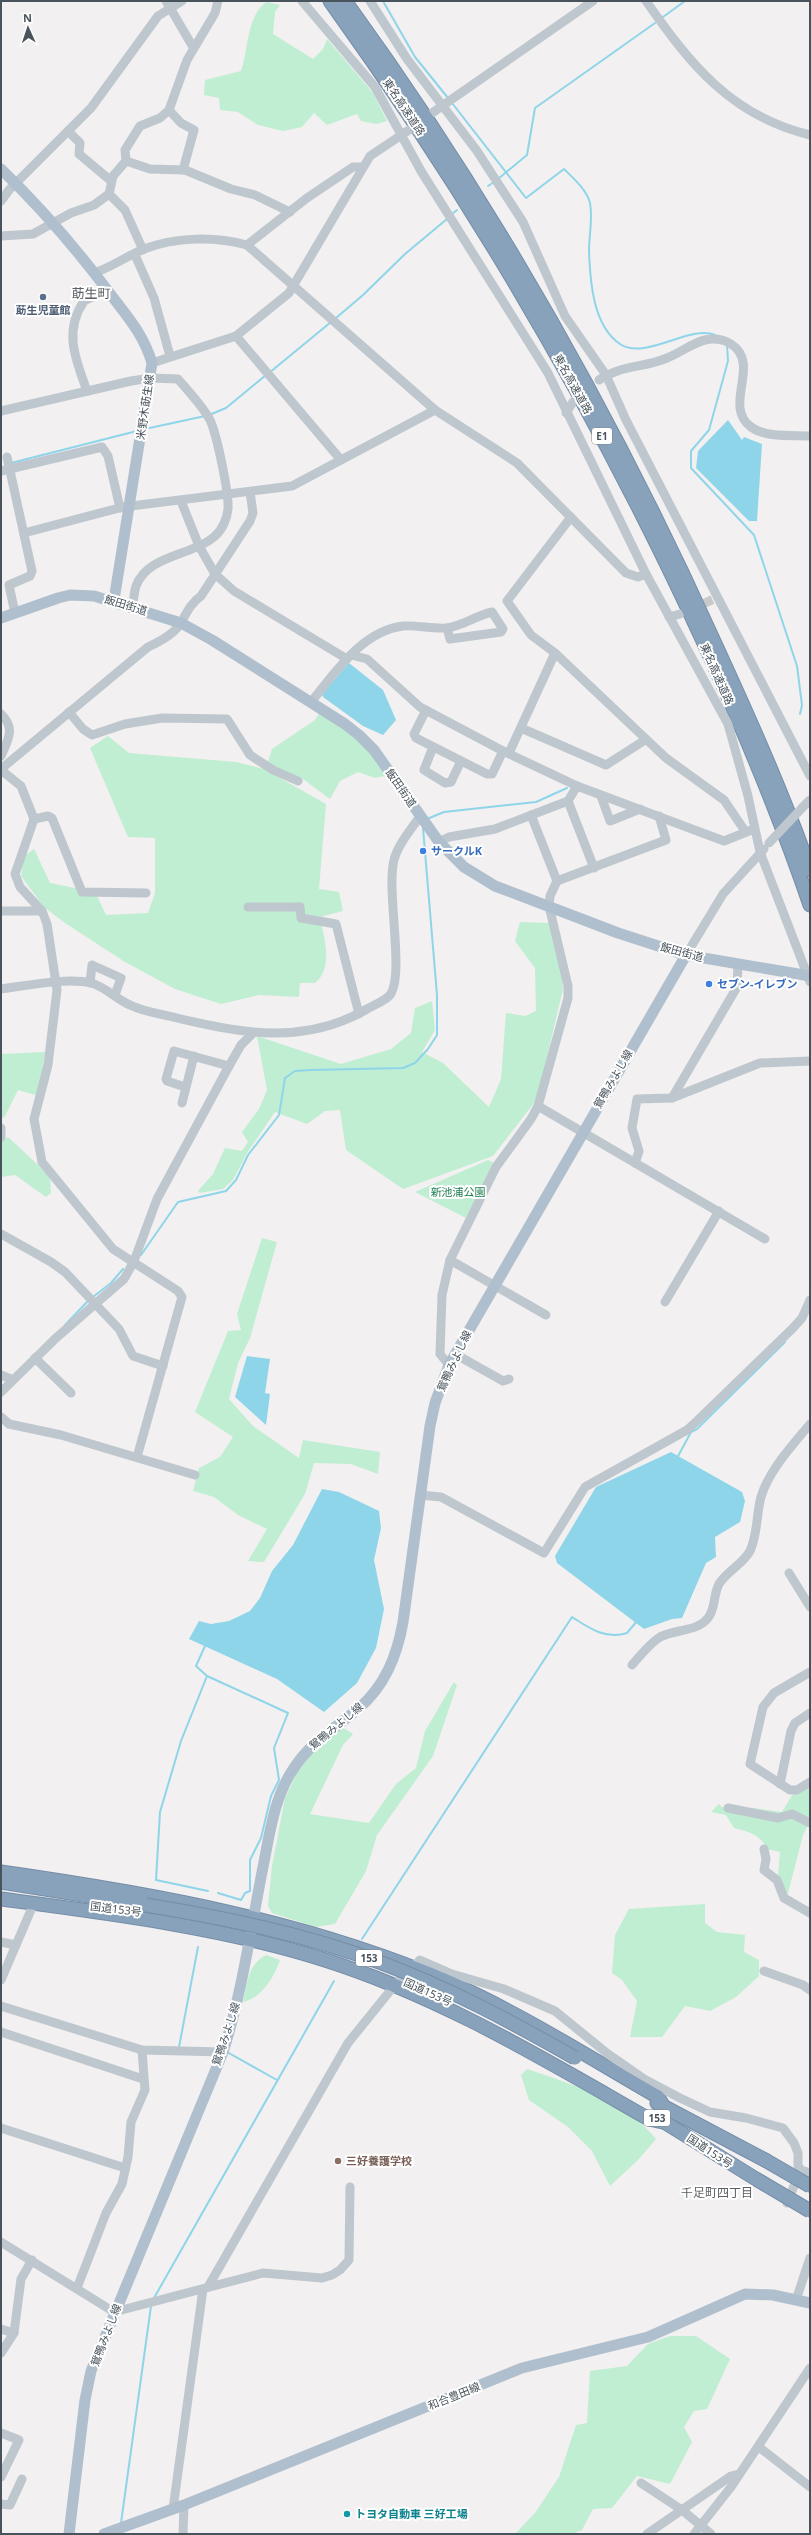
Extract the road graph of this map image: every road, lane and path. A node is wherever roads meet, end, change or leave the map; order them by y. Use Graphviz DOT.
graph roads {
  1 [pos="182,1"];
  2 [pos="218,1"];
  3 [pos="302,1"];
  4 [pos="330,1"];
  5 [pos="345,1"];
  6 [pos="370,1"];
  7 [pos="593,1"];
  8 [pos="646,1"];
  9 [pos="167,4"];
  10 [pos="193,47"];
  11 [pos="444,106"];
  12 [pos="169,110"];
  13 [pos="432,113"];
  14 [pos="412,128"];
  15 [pos="68,131"];
  16 [pos="401,134"];
  17 [pos="810,135"];
  18 [pos="126,160"];
  19 [pos="362,166"];
  20 [pos="1,169"];
  21 [pos="183,170"];
  22 [pos="110,180"];
  23 [pos="16,183"];
  24 [pos="109,194"];
  25 [pos="1,201"];
  26 [pos="290,212"];
  27 [pos="54,223"];
  28 [pos="1,236"];
  29 [pos="247,245"];
  30 [pos="139,252"];
  31 [pos="94,273"];
  32 [pos="293,288"];
  33 [pos="107,290"];
  34 [pos="236,336"];
  35 [pos="170,356"];
  36 [pos="152,363"];
  37 [pos="151,378"];
  38 [pos="603,378"];
  39 [pos="88,391"];
  40 [pos="573,402"];
  41 [pos="1,410"];
  42 [pos="435,410"];
  43 [pos="566,412"];
  44 [pos="810,436"];
  45 [pos="7,457"];
  46 [pos="341,460"];
  47 [pos="7,470"];
  48 [pos="250,492"];
  49 [pos="226,494"];
  50 [pos="180,501"];
  51 [pos="124,507"];
  52 [pos="571,517"];
  53 [pos="24,533"];
  54 [pos="199,546"];
  55 [pos="214,574"];
  56 [pos="646,574"];
  57 [pos="114,600"];
  58 [pos="132,607"];
  59 [pos="15,613"];
  60 [pos="680,614"];
  61 [pos="669,617"];
  62 [pos="1,618"];
  63 [pos="181,623"];
  64 [pos="447,628"];
  65 [pos="555,653"];
  66 [pos="349,657"];
  67 [pos="311,702"];
  68 [pos="426,710"];
  69 [pos="69,712"];
  70 [pos="1,714"];
  71 [pos="521,728"];
  72 [pos="645,740"];
  73 [pos="434,747"];
  74 [pos="506,752"];
  75 [pos="1,756"];
  76 [pos="461,761"];
  77 [pos="1,770"];
  78 [pos="810,776"];
  79 [pos="298,781"];
  80 [pos="576,786"];
  81 [pos="601,796"];
  82 [pos="810,800"];
  83 [pos="568,801"];
  84 [pos="640,809"];
  85 [pos="420,816"];
  86 [pos="532,816"];
  87 [pos="659,816"];
  88 [pos="34,819"];
  89 [pos="754,829"];
  90 [pos="745,831"];
  91 [pos="439,842"];
  92 [pos="760,852"];
  93 [pos="594,868"];
  94 [pos="810,870"];
  95 [pos="557,881"];
  96 [pos="146,893"];
  97 [pos="810,905"];
  98 [pos="248,906"];
  99 [pos="549,906"];
  100 [pos="1,911"];
  101 [pos="42,911"];
  102 [pos="686,955"];
  103 [pos="738,965"];
  104 [pos="809,978"];
  105 [pos="55,982"];
  106 [pos="90,983"];
  107 [pos="1,989"];
  108 [pos="115,995"];
  109 [pos="359,1014"];
  110 [pos="252,1034"];
  111 [pos="194,1056"];
  112 [pos="810,1061"];
  113 [pos="229,1066"];
  114 [pos="185,1087"];
  115 [pos="672,1098"];
  116 [pos="182,1103"];
  117 [pos="538,1106"];
  118 [pos="1,1128"];
  119 [pos="582,1132"];
  120 [pos="1,1137"];
  121 [pos="635,1163"];
  122 [pos="719,1211"];
  123 [pos="1,1234"];
  124 [pos="765,1239"];
  125 [pos="450,1260"];
  126 [pos="134,1261"];
  127 [pos="494,1285"];
  128 [pos="810,1300"];
  129 [pos="665,1302"];
  130 [pos="94,1303"];
  131 [pos="546,1315"];
  132 [pos="455,1354"];
  133 [pos="35,1358"];
  134 [pos="449,1365"];
  135 [pos="163,1366"];
  136 [pos="1,1375"];
  137 [pos="509,1379"];
  138 [pos="13,1380"];
  139 [pos="1,1392"];
  140 [pos="71,1393"];
  141 [pos="1,1417"];
  142 [pos="810,1424"];
  143 [pos="137,1457"];
  144 [pos="195,1475"];
  145 [pos="420,1494"];
  146 [pos="789,1573"];
  147 [pos="810,1607"];
  148 [pos="632,1665"];
  149 [pos="810,1672"];
  150 [pos="810,1713"];
  151 [pos="810,1782"];
  152 [pos="780,1784"];
  153 [pos="728,1808"];
  154 [pos="810,1823"];
  155 [pos="764,1849"];
  156 [pos="1,1872"];
  157 [pos="1,1882"];
  158 [pos="1,1891"];
  159 [pos="1,1899"];
  160 [pos="34,1904"];
  161 [pos="146,1909"];
  162 [pos="810,1912"];
  163 [pos="253,1917"];
  164 [pos="249,1941"];
  165 [pos="1,1942"];
  166 [pos="16,1945"];
  167 [pos="412,1967"];
  168 [pos="764,1971"];
  169 [pos="1,1980"];
  170 [pos="394,1986"];
  171 [pos="810,1990"];
  172 [pos="1,2006"];
  173 [pos="1,2032"];
  174 [pos="142,2050"];
  175 [pos="223,2052"];
  176 [pos="143,2079"];
  177 [pos="664,2107"];
  178 [pos="663,2122"];
  179 [pos="1,2128"];
  180 [pos="704,2153"];
  181 [pos="125,2168"];
  182 [pos="805,2171"];
  183 [pos="810,2186"];
  184 [pos="350,2187"];
  185 [pos="787,2204"];
  186 [pos="810,2211"];
  187 [pos="810,2218"];
  188 [pos="1,2242"];
  189 [pos="810,2258"];
  190 [pos="32,2260"];
  191 [pos="77,2288"];
  192 [pos="206,2288"];
  193 [pos="796,2300"];
  194 [pos="810,2303"];
  195 [pos="114,2312"];
  196 [pos="1,2329"];
  197 [pos="14,2333"];
  198 [pos="1,2353"];
  199 [pos="810,2368"];
  200 [pos="1,2433"];
  201 [pos="759,2446"];
  202 [pos="739,2474"];
  203 [pos="1,2477"];
  204 [pos="22,2479"];
  205 [pos="641,2483"];
  206 [pos="810,2487"];
  207 [pos="1,2504"];
  208 [pos="184,2505"];
  209 [pos="173,2509"];
  210 [pos="682,2510"];
  211 [pos="700,2526"];
  212 [pos="69,2534"];
  213 [pos="104,2534"];
  214 [pos="183,2534"];
  215 [pos="647,2534"];
  216 [pos="694,2534"];
  217 [pos="711,2534"];
  1 -- 9 [label="street"];
  2 -- 10 [label="street"];
  3 -- 16 [label="street"];
  4 -- 97 [label="highway, 東名高速道路 / E1"];
  5 -- 94 [label="highway, 東名高速道路 / E1"];
  6 -- 11 [label="street"];
  7 -- 11 [label="street"];
  8 -- 17 [label="street"];
  9 -- 10 [label="street"];
  9 -- 15 [label="street"];
  10 -- 12 [label="street"];
  11 -- 13 [label="street"];
  11 -- 38 [label="street"];
  12 -- 18 [label="street"];
  12 -- 21 [label="street"];
  14 -- 16 [label="street"];
  15 -- 22 [label="street"];
  15 -- 23 [label="street"];
  16 -- 19 [label="street"];
  16 -- 43 [label="street"];
  18 -- 21 [label="street"];
  18 -- 22 [label="street"];
  19 -- 26 [label="street"];
  19 -- 32 [label="street"];
  20 -- 23 [label="main road, 米野木莇生線"];
  21 -- 26 [label="street"];
  22 -- 24 [label="street"];
  23 -- 25 [label="street"];
  23 -- 27 [label="main road, 米野木莇生線"];
  24 -- 27 [label="street"];
  24 -- 30 [label="street"];
  26 -- 29 [label="street"];
  27 -- 28 [label="street"];
  27 -- 31 [label="main road, 米野木莇生線"];
  29 -- 30 [label="street"];
  29 -- 32 [label="street"];
  30 -- 31 [label="street"];
  30 -- 35 [label="street"];
  31 -- 33 [label="main road, 米野木莇生線"];
  32 -- 34 [label="street"];
  32 -- 42 [label="street"];
  33 -- 36 [label="main road, 米野木莇生線"];
  33 -- 39 [label="street"];
  34 -- 35 [label="street"];
  34 -- 46 [label="street"];
  35 -- 36 [label="street"];
  36 -- 37 [label="main road, 米野木莇生線"];
  37 -- 39 [label="street"];
  37 -- 49 [label="street"];
  37 -- 51 [label="main road, 米野木莇生線"];
  38 -- 44 [label="street"];
  38 -- 78 [label="street"];
  39 -- 41 [label="street"];
  40 -- 43 [label="street"];
  42 -- 46 [label="street"];
  42 -- 52 [label="street"];
  43 -- 56 [label="street"];
  45 -- 47 [label="street"];
  46 -- 48 [label="street"];
  47 -- 51 [label="street"];
  47 -- 53 [label="street"];
  48 -- 49 [label="street"];
  48 -- 55 [label="street"];
  49 -- 50 [label="street"];
  49 -- 54 [label="street"];
  50 -- 51 [label="street"];
  50 -- 54 [label="street"];
  51 -- 53 [label="street"];
  51 -- 57 [label="main road, 米野木莇生線"];
  52 -- 56 [label="street"];
  52 -- 65 [label="street"];
  53 -- 59 [label="street"];
  54 -- 55 [label="street"];
  54 -- 58 [label="street"];
  55 -- 63 [label="street"];
  55 -- 66 [label="street"];
  56 -- 61 [label="street"];
  57 -- 58 [label="main road, 飯田街道"];
  57 -- 59 [label="main road, 飯田街道"];
  58 -- 63 [label="main road, 飯田街道"];
  59 -- 62 [label="main road, 飯田街道"];
  60 -- 61 [label="street"];
  61 -- 89 [label="street"];
  63 -- 67 [label="main road, 飯田街道"];
  63 -- 69 [label="street"];
  64 -- 64 [label="street"];
  64 -- 66 [label="street"];
  65 -- 71 [label="street"];
  65 -- 72 [label="street"];
  66 -- 67 [label="street"];
  66 -- 68 [label="street"];
  67 -- 85 [label="main road, 飯田街道"];
  68 -- 73 [label="street"];
  68 -- 74 [label="street"];
  69 -- 77 [label="street"];
  69 -- 79 [label="street"];
  70 -- 75 [label="street"];
  71 -- 72 [label="street"];
  71 -- 74 [label="street"];
  72 -- 90 [label="street"];
  73 -- 76 [label="street"];
  73 -- 76 [label="street"];
  74 -- 76 [label="street"];
  74 -- 80 [label="street"];
  77 -- 88 [label="street"];
  80 -- 81 [label="street"];
  80 -- 83 [label="street"];
  81 -- 84 [label="street"];
  81 -- 84 [label="street"];
  82 -- 92 [label="street, bridge"];
  83 -- 86 [label="street"];
  83 -- 93 [label="street"];
  84 -- 87 [label="street"];
  85 -- 91 [label="main road, 飯田街道"];
  85 -- 109 [label="street"];
  86 -- 91 [label="street"];
  86 -- 95 [label="street"];
  87 -- 90 [label="street"];
  87 -- 93 [label="street"];
  88 -- 96 [label="street"];
  88 -- 101 [label="street"];
  89 -- 90 [label="street"];
  89 -- 92 [label="street"];
  91 -- 99 [label="main road, 飯田街道"];
  92 -- 102 [label="street"];
  92 -- 104 [label="street"];
  93 -- 95 [label="street"];
  95 -- 99 [label="street"];
  98 -- 109 [label="street"];
  99 -- 102 [label="main road, 飯田街道"];
  99 -- 117 [label="street"];
  100 -- 101 [label="street"];
  101 -- 105 [label="street"];
  102 -- 103 [label="main road, 飯田街道"];
  102 -- 119 [label="main road, 鴛鴨みよし線"];
  103 -- 104 [label="main road, 飯田街道"];
  103 -- 115 [label="street"];
  105 -- 106 [label="street"];
  105 -- 107 [label="street"];
  105 -- 126 [label="street"];
  106 -- 108 [label="street"];
  106 -- 108 [label="street"];
  108 -- 110 [label="street"];
  109 -- 110 [label="street"];
  110 -- 113 [label="street"];
  111 -- 113 [label="street"];
  111 -- 114 [label="street"];
  111 -- 114 [label="street"];
  112 -- 115 [label="street"];
  113 -- 126 [label="street"];
  114 -- 116 [label="street"];
  115 -- 121 [label="street"];
  117 -- 119 [label="street"];
  117 -- 125 [label="street"];
  118 -- 120 [label="street"];
  119 -- 121 [label="street"];
  119 -- 127 [label="main road, 鴛鴨みよし線"];
  121 -- 122 [label="street"];
  122 -- 124 [label="street"];
  122 -- 129 [label="street"];
  123 -- 130 [label="street"];
  125 -- 127 [label="street"];
  125 -- 134 [label="street"];
  126 -- 130 [label="street"];
  126 -- 135 [label="street"];
  127 -- 131 [label="street"];
  127 -- 132 [label="main road, 鴛鴨みよし線"];
  128 -- 145 [label="street"];
  130 -- 133 [label="street"];
  130 -- 135 [label="street"];
  132 -- 134 [label="main road, 鴛鴨みよし線"];
  132 -- 137 [label="street"];
  133 -- 138 [label="street"];
  133 -- 140 [label="street"];
  134 -- 145 [label="main road, 鴛鴨みよし線"];
  135 -- 143 [label="street"];
  136 -- 138 [label="street"];
  138 -- 139 [label="street"];
  141 -- 143 [label="street"];
  142 -- 148 [label="street"];
  143 -- 144 [label="street"];
  145 -- 163 [label="main road, 鴛鴨みよし線"];
  146 -- 147 [label="street"];
  149 -- 152 [label="street"];
  150 -- 152 [label="street"];
  151 -- 152 [label="street"];
  153 -- 154 [label="street"];
  155 -- 162 [label="street"];
  156 -- 163 [label="highway"];
  157 -- 161 [label="highway, 国道153号 / 153"];
  158 -- 161 [label="highway, 国道153号 / 153"];
  159 -- 160 [label="highway"];
  160 -- 164 [label="highway"];
  160 -- 166 [label="street"];
  161 -- 177 [label="highway, 国道153号 / 153, bridge"];
  161 -- 178 [label="highway, 国道153号 / 153"];
  163 -- 164 [label="main road, 鴛鴨みよし線"];
  163 -- 167 [label="highway"];
  164 -- 170 [label="highway"];
  164 -- 175 [label="main road, 鴛鴨みよし線"];
  165 -- 166 [label="street"];
  166 -- 169 [label="street"];
  167 -- 170 [label="street"];
  167 -- 177 [label="highway"];
  167 -- 182 [label="street"];
  168 -- 171 [label="street"];
  170 -- 178 [label="highway"];
  170 -- 192 [label="street"];
  172 -- 174 [label="street"];
  173 -- 176 [label="street"];
  174 -- 175 [label="street"];
  174 -- 176 [label="street"];
  175 -- 195 [label="main road, 鴛鴨みよし線"];
  176 -- 181 [label="street"];
  177 -- 183 [label="highway, 国道153号 / 153, bridge"];
  178 -- 186 [label="highway, 国道153号 / 153, bridge"];
  179 -- 181 [label="street"];
  180 -- 185 [label="street"];
  181 -- 191 [label="street"];
  182 -- 185 [label="street"];
  184 -- 192 [label="street"];
  185 -- 187 [label="street"];
  188 -- 190 [label="street"];
  189 -- 193 [label="street"];
  190 -- 191 [label="street"];
  190 -- 197 [label="street"];
  191 -- 195 [label="street"];
  192 -- 195 [label="street"];
  192 -- 209 [label="street"];
  193 -- 194 [label="main road, 和合豊田線"];
  193 -- 208 [label="main road, 和合豊田線"];
  195 -- 212 [label="main road, 鴛鴨みよし線"];
  196 -- 197 [label="street"];
  197 -- 198 [label="street"];
  199 -- 201 [label="street"];
  200 -- 203 [label="street"];
  201 -- 202 [label="street"];
  201 -- 206 [label="street"];
  202 -- 210 [label="street"];
  202 -- 211 [label="street"];
  204 -- 207 [label="street"];
  205 -- 210 [label="street"];
  208 -- 209 [label="main road, 和合豊田線"];
  208 -- 214 [label="street"];
  209 -- 213 [label="main road, 和合豊田線"];
  210 -- 211 [label="street"];
  210 -- 215 [label="street"];
  211 -- 216 [label="street"];
  211 -- 217 [label="street"];
}
